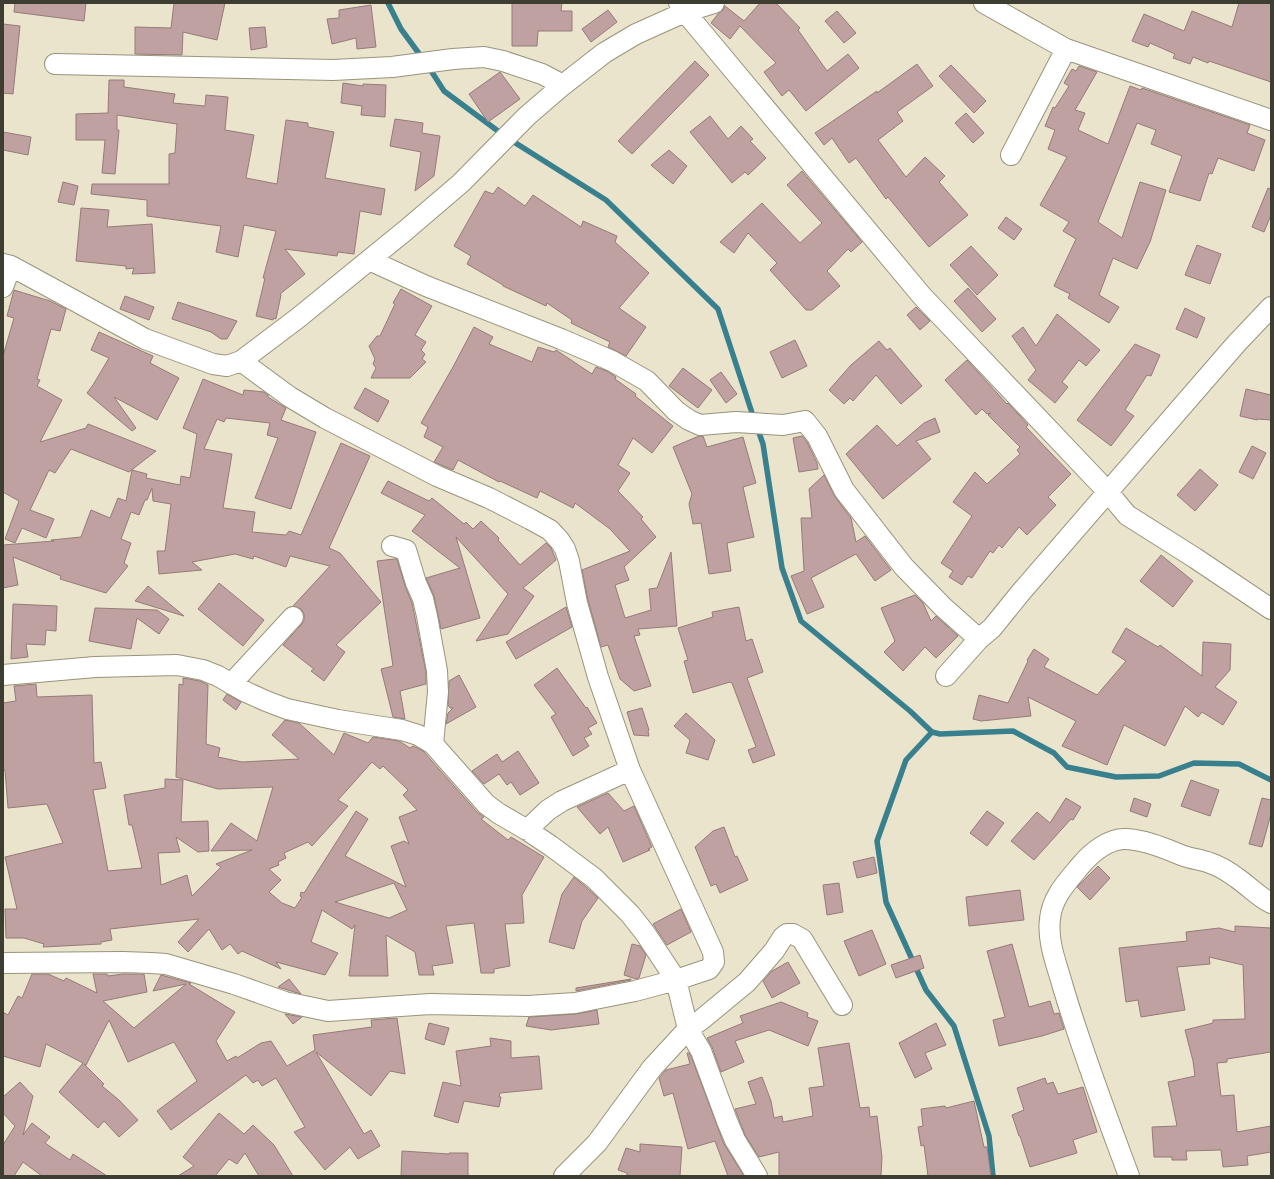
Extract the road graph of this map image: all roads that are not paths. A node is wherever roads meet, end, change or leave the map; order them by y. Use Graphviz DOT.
graph roads {
  1 [pos="714,3"];
  2 [pos="984,3"];
  3 [pos="682,7"];
  4 [pos="1066,49"];
  5 [pos="55,64"];
  6 [pos="563,85"];
  7 [pos="1271,120"];
  8 [pos="1011,155"];
  9 [pos="369,260"];
  10 [pos="7,265"];
  11 [pos="3,287"];
  12 [pos="1271,307"];
  13 [pos="241,361"];
  14 [pos="1108,492"];
  15 [pos="392,546"];
  16 [pos="1271,609"];
  17 [pos="293,617"];
  18 [pos="979,639"];
  19 [pos="3,675"];
  20 [pos="946,676"];
  21 [pos="231,684"];
  22 [pos="433,744"];
  23 [pos="630,770"];
  24 [pos="527,830"];
  25 [pos="1271,903"];
  26 [pos="3,963"];
  27 [pos="676,980"];
  28 [pos="842,1005"];
  29 [pos="688,1029"];
  30 [pos="564,1176"];
  31 [pos="757,1176"];
  32 [pos="1129,1176"];
  1 -- 3 [label="street"];
  2 -- 4 [label="street"];
  3 -- 6 [label="street"];
  3 -- 14 [label="street"];
  4 -- 7 [label="street"];
  4 -- 8 [label="street"];
  5 -- 6 [label="street"];
  6 -- 9 [label="street"];
  9 -- 13 [label="street"];
  9 -- 18 [label="street"];
  10 -- 11 [label="street"];
  10 -- 13 [label="street"];
  12 -- 14 [label="street"];
  13 -- 23 [label="street"];
  14 -- 16 [label="street"];
  14 -- 18 [label="street"];
  15 -- 22 [label="street"];
  17 -- 21 [label="street"];
  18 -- 20 [label="street"];
  19 -- 21 [label="street"];
  21 -- 22 [label="street"];
  22 -- 24 [label="street"];
  23 -- 24 [label="street"];
  23 -- 27 [label="street"];
  24 -- 27 [label="street"];
  25 -- 32 [label="street"];
  26 -- 27 [label="street"];
  27 -- 29 [label="street"];
  28 -- 29 [label="street"];
  29 -- 30 [label="street"];
  29 -- 31 [label="street"];
}
